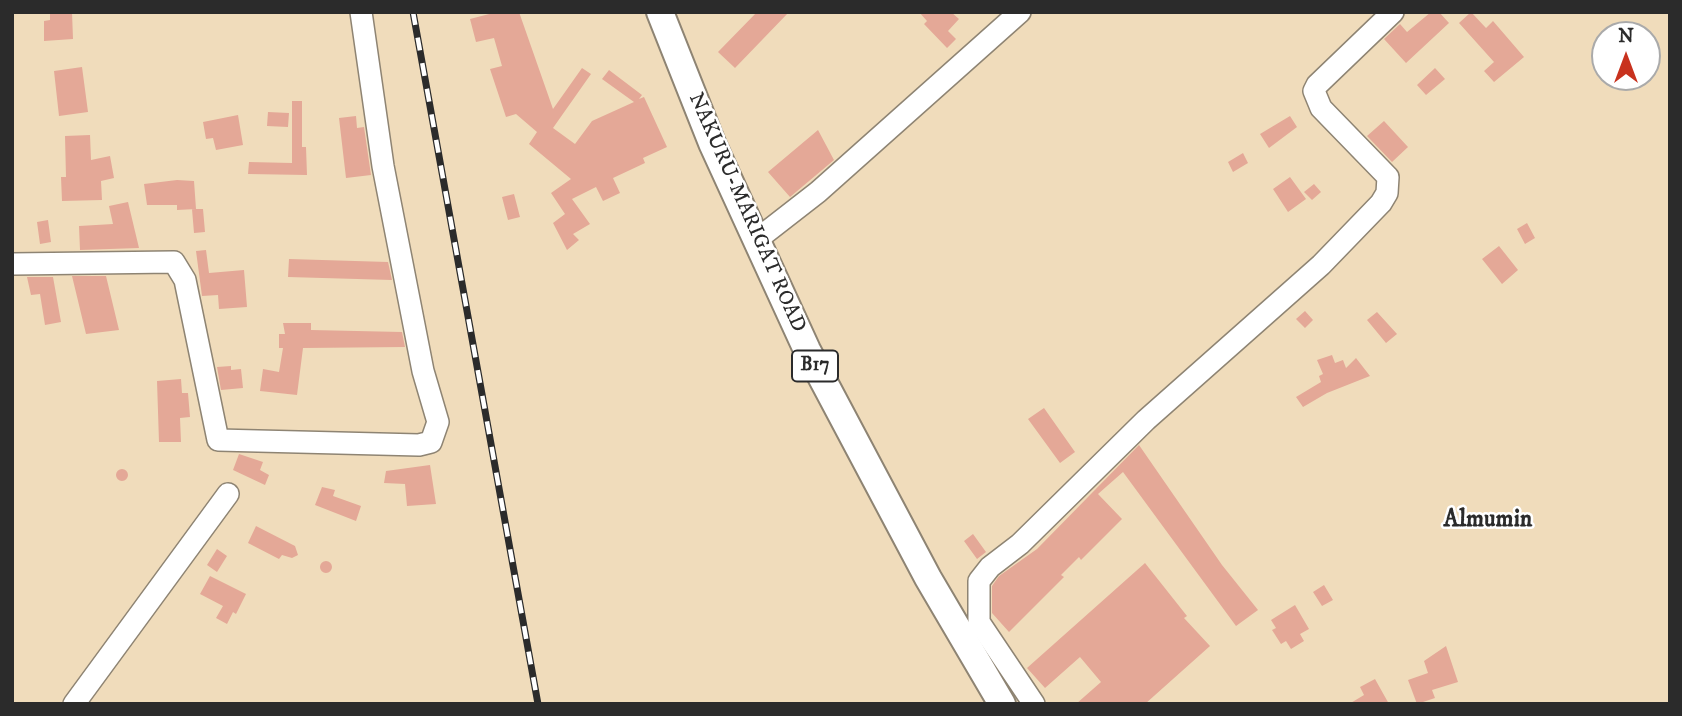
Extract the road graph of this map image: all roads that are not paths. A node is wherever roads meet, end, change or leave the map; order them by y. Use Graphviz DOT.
graph roads {
  1 [pos="361,12"];
  2 [pos="660,12"];
  3 [pos="1020,12"];
  4 [pos="1393,12"];
  5 [pos="755,242"];
  6 [pos="12,264"];
  7 [pos="228,494"];
  8 [pos="74,704"];
  9 [pos="1002,704"];
  10 [pos="1034,704"];
  1 -- 6 [label="street"];
  2 -- 5 [label="main road, NAKURU-MARIGAT ROAD / B17"];
  3 -- 5 [label="street"];
  4 -- 10 [label="street"];
  5 -- 9 [label="main road, NAKURU-MARIGAT ROAD / B17"];
  7 -- 8 [label="street"];
}
